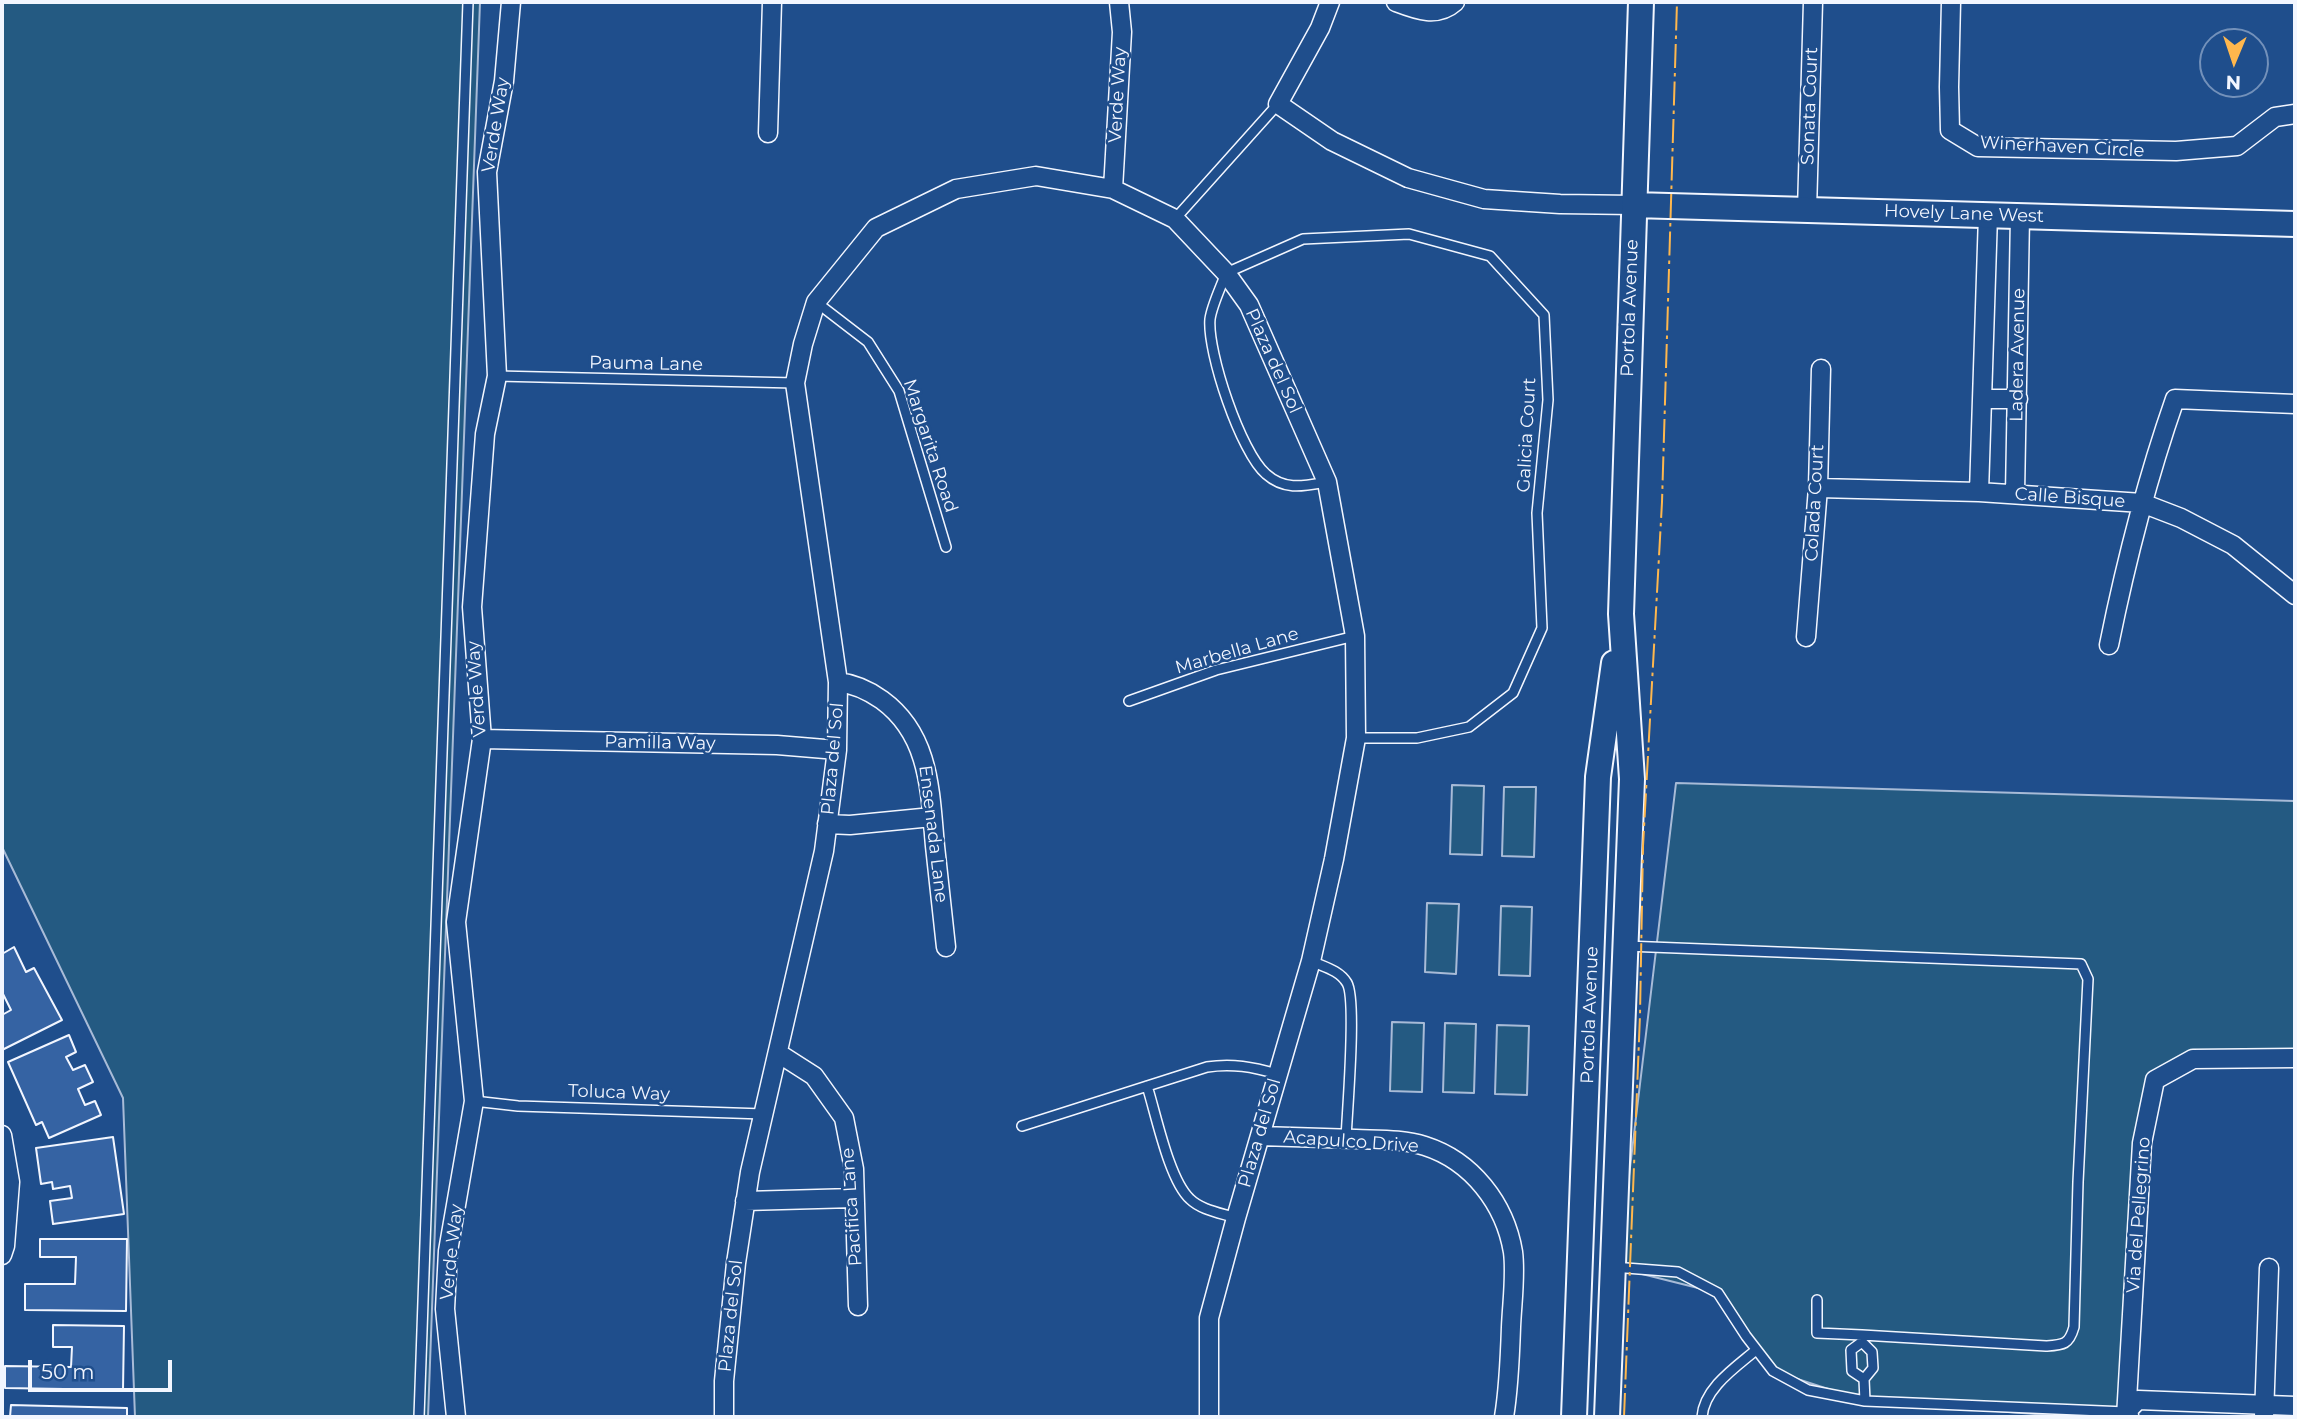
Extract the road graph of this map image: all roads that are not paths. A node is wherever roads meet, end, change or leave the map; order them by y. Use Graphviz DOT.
graph roads {
  1 [pos="468,2"];
  2 [pos="511,2"];
  3 [pos="772,2"];
  4 [pos="1119,2"];
  5 [pos="1330,2"];
  6 [pos="1396,2"];
  7 [pos="1641,2"];
  8 [pos="1813,2"];
  9 [pos="1951,2"];
  10 [pos="1451,5"];
  11 [pos="1278,104"];
  12 [pos="2295,114"];
  13 [pos="768,133"];
  14 [pos="1113,188"];
  15 [pos="1634,205"];
  16 [pos="1807,210"];
  17 [pos="1988,215"];
  18 [pos="2020,216"];
  19 [pos="1175,219"];
  20 [pos="2295,224"];
  21 [pos="1226,273"];
  22 [pos="816,302"];
  23 [pos="1821,369"];
  24 [pos="497,376"];
  25 [pos="795,383"];
  26 [pos="1982,399"];
  27 [pos="2018,399"];
  28 [pos="2295,404"];
  29 [pos="1327,482"];
  30 [pos="1818,488"];
  31 [pos="1979,492"];
  32 [pos="2015,494"];
  33 [pos="2142,503"];
  34 [pos="946,547"];
  35 [pos="2295,595"];
  36 [pos="1621,614"];
  37 [pos="1355,636"];
  38 [pos="1806,637"];
  39 [pos="2109,645"];
  40 [pos="838,682"];
  41 [pos="1129,701"];
  42 [pos="1356,738"];
  43 [pos="482,739"];
  44 [pos="837,750"];
  45 [pos="932,817"];
  46 [pos="827,824"];
  47 [pos="1625,946"];
  48 [pos="946,947"];
  49 [pos="1311,961"];
  50 [pos="778,1053"];
  51 [pos="2295,1058"];
  52 [pos="1278,1073"];
  53 [pos="1147,1086"];
  54 [pos="474,1101"];
  55 [pos="1586,1111"];
  56 [pos="764,1114"];
  57 [pos="1021,1126"];
  58 [pos="2,1135"];
  59 [pos="1260,1136"];
  60 [pos="1346,1139"];
  61 [pos="855,1199"];
  62 [pos="745,1201"];
  63 [pos="1236,1218"];
  64 [pos="2,1255"];
  65 [pos="1611,1267"];
  66 [pos="2269,1268"];
  67 [pos="1818,1300"];
  68 [pos="858,1306"];
  69 [pos="1862,1339"];
  70 [pos="1756,1350"];
  71 [pos="1864,1379"];
  72 [pos="1865,1401"];
  73 [pos="2295,1406"];
  74 [pos="2264,1411"];
  75 [pos="2127,1416"];
  76 [pos="419,1417"];
  77 [pos="456,1417"];
  78 [pos="724,1417"];
  79 [pos="1209,1417"];
  80 [pos="1504,1417"];
  81 [pos="1574,1417"];
  82 [pos="1606,1417"];
  83 [pos="1702,1417"];
  1 -- 76 [label="lane"];
  2 -- 24 [label="street, Verde Way"];
  3 -- 13 [label="street"];
  4 -- 14 [label="street, Verde Way"];
  5 -- 11 [label="street"];
  6 -- 10 [label="street"];
  7 -- 15 [label="main road, Portola Avenue"];
  8 -- 16 [label="street, Sonata Court"];
  9 -- 12 [label="street, Winerhaven Circle"];
  11 -- 15 [label="street"];
  11 -- 19 [label="lane"];
  14 -- 19 [label="street, Plaza del Sol"];
  14 -- 22 [label="street, Plaza del Sol"];
  15 -- 16 [label="main road, Hovely Lane West"];
  15 -- 36 [label="main road, Portola Avenue"];
  16 -- 17 [label="main road, Hovely Lane West"];
  17 -- 18 [label="main road, Hovely Lane West"];
  17 -- 26 [label="street, Ladera Avenue"];
  18 -- 20 [label="main road, Hovely Lane West"];
  18 -- 27 [label="street, Ladera Avenue"];
  19 -- 21 [label="street, Plaza del Sol"];
  21 -- 29 [label="street, Plaza del Sol"];
  21 -- 29 [label="lane"];
  21 -- 42 [label="lane, Galicia Court"];
  22 -- 25 [label="street, Plaza del Sol"];
  22 -- 34 [label="lane, Margarita Road"];
  23 -- 30 [label="street, Colada Court"];
  24 -- 25 [label="lane, Pauma Lane"];
  24 -- 43 [label="street, Verde Way"];
  25 -- 40 [label="street, Plaza del Sol"];
  26 -- 27 [label="street"];
  26 -- 31 [label="street, Ladera Avenue"];
  27 -- 32 [label="street, Ladera Avenue"];
  28 -- 33 [label="street"];
  29 -- 37 [label="street, Plaza del Sol"];
  30 -- 31 [label="street, Calle Bisque"];
  30 -- 38 [label="street, Colada Court"];
  31 -- 32 [label="street, Calle Bisque"];
  32 -- 33 [label="street, Calle Bisque"];
  33 -- 35 [label="street, Calle Bisque"];
  33 -- 39 [label="street"];
  36 -- 47 [label="main road, Portola Avenue"];
  36 -- 55 [label="main road, Portola Avenue"];
  37 -- 41 [label="lane, Marbella Lane"];
  37 -- 42 [label="street, Plaza del Sol"];
  40 -- 44 [label="street, Plaza del Sol"];
  40 -- 45 [label="street, Ensenada Lane"];
  42 -- 49 [label="street, Plaza del Sol"];
  43 -- 44 [label="street, Pamilla Way"];
  43 -- 54 [label="street, Verde Way"];
  44 -- 46 [label="street, Plaza del Sol"];
  45 -- 46 [label="street"];
  45 -- 48 [label="street, Ensenada Lane"];
  46 -- 50 [label="street, Plaza del Sol"];
  47 -- 65 [label="main road, Portola Avenue"];
  47 -- 69 [label="lane"];
  49 -- 52 [label="street, Plaza del Sol"];
  49 -- 60 [label="lane"];
  50 -- 56 [label="street, Plaza del Sol"];
  50 -- 61 [label="street, Pacifica Lane"];
  51 -- 75 [label="street, Via del Pellegrino"];
  52 -- 53 [label="lane"];
  52 -- 59 [label="street, Plaza del Sol"];
  53 -- 57 [label="lane"];
  53 -- 63 [label="lane"];
  54 -- 56 [label="lane, Toluca Way"];
  54 -- 77 [label="street, Verde Way"];
  55 -- 65 [label="main road"];
  55 -- 81 [label="main road, Portola Avenue"];
  56 -- 62 [label="street, Plaza del Sol"];
  58 -- 64 [label="street"];
  59 -- 60 [label="street, Acapulco Drive"];
  59 -- 63 [label="street, Plaza del Sol"];
  60 -- 80 [label="street, Acapulco Drive"];
  61 -- 62 [label="street"];
  61 -- 68 [label="street, Pacifica Lane"];
  62 -- 78 [label="street, Plaza del Sol"];
  63 -- 79 [label="street, Plaza del Sol"];
  65 -- 70 [label="lane"];
  65 -- 82 [label="main road, Portola Avenue"];
  66 -- 74 [label="street"];
  67 -- 69 [label="lane"];
  69 -- 71 [label="lane"];
  69 -- 71 [label="lane"];
  70 -- 72 [label="lane"];
  70 -- 83 [label="lane"];
  71 -- 72 [label="lane"];
  72 -- 75 [label="lane"];
  73 -- 74 [label="street"];
  74 -- 75 [label="street"];
}
